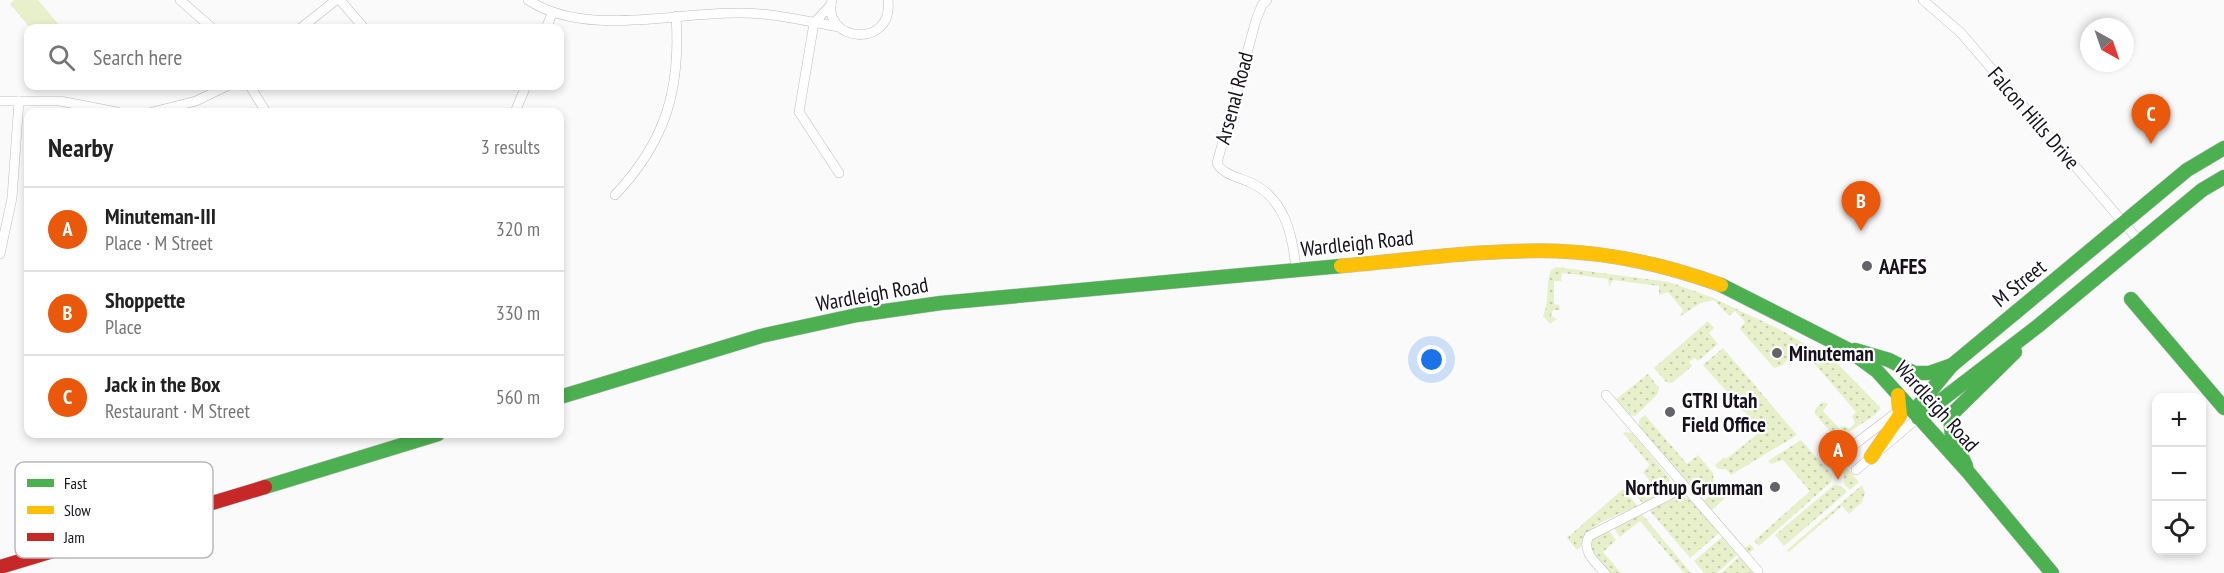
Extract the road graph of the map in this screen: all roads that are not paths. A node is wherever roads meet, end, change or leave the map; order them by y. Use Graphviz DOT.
graph roads {
  1 [pos="180,0"];
  2 [pos="338,0"];
  3 [pos="528,0"];
  4 [pos="888,0"];
  5 [pos="1267,0"];
  6 [pos="1923,0"];
  7 [pos="832,2"];
  8 [pos="552,14"];
  9 [pos="676,16"];
  10 [pos="814,22"];
  11 [pos="207,24"];
  12 [pos="306,24"];
  13 [pos="360,24"];
  14 [pos="548,24"];
  15 [pos="839,27"];
  16 [pos="219,90"];
  17 [pos="252,90"];
  18 [pos="524,90"];
  19 [pos="0,101"];
  20 [pos="19,101"];
  21 [pos="96,108"];
  22 [pos="168,108"];
  23 [pos="264,108"];
  24 [pos="517,108"];
  25 [pos="2224,148"];
  26 [pos="839,173"];
  27 [pos="2224,177"];
  28 [pos="615,195"];
  29 [pos="2124,224"];
  30 [pos="2140,242"];
  31 [pos="0,254"];
  32 [pos="1296,270"];
  33 [pos="2131,299"];
  34 [pos="2037,326"];
  35 [pos="1847,348"];
  36 [pos="1952,365"];
  37 [pos="1606,395"];
  38 [pos="564,396"];
  39 [pos="1902,403"];
  40 [pos="2224,408"];
  41 [pos="1918,418"];
  42 [pos="425,438"];
  43 [pos="1842,454"];
  44 [pos="1871,457"];
  45 [pos="1856,470"];
  46 [pos="1968,472"];
  47 [pos="1685,487"];
  48 [pos="213,502"];
  49 [pos="30,558"];
  50 [pos="0,567"];
  51 [pos="1758,571"];
  52 [pos="1605,573"];
  53 [pos="2052,573"];
  1 -- 11 [label="street"];
  2 -- 12 [label="street"];
  2 -- 13 [label="street"];
  3 -- 8 [label="street"];
  4 -- 15 [label="street"];
  5 -- 32 [label="street, Arsenal Road"];
  6 -- 29 [label="street, Falcon Hills Drive"];
  7 -- 10 [label="street"];
  7 -- 15 [label="street"];
  8 -- 9 [label="street"];
  8 -- 14 [label="street"];
  9 -- 10 [label="street"];
  9 -- 28 [label="street"];
  10 -- 15 [label="street"];
  10 -- 26 [label="street"];
  16 -- 22 [label="street"];
  17 -- 23 [label="street"];
  18 -- 24 [label="street"];
  19 -- 20 [label="street"];
  20 -- 21 [label="street"];
  20 -- 31 [label="street"];
  25 -- 29 [label="main road, M Street"];
  27 -- 30 [label="main road, M Street"];
  29 -- 30 [label="street, Falcon Hills Drive"];
  29 -- 36 [label="main road, M Street"];
  30 -- 34 [label="main road, M Street"];
  32 -- 35 [label="main road, Wardleigh Road"];
  32 -- 38 [label="main road, Wardleigh Road"];
  33 -- 40 [label="main road"];
  34 -- 41 [label="main road, M Street"];
  34 -- 46 [label="main road"];
  35 -- 36 [label="main road"];
  35 -- 39 [label="main road, Wardleigh Road"];
  36 -- 39 [label="main road, M Street"];
  36 -- 41 [label="main road"];
  37 -- 47 [label="street"];
  39 -- 41 [label="main road, Wardleigh Road"];
  39 -- 43 [label="street, M Street"];
  39 -- 44 [label="main road"];
  41 -- 44 [label="street, M Street"];
  41 -- 46 [label="main road, Wardleigh Road"];
  42 -- 48 [label="main road"];
  44 -- 45 [label="street, M Street"];
  46 -- 53 [label="main road, Wardleigh Road"];
  47 -- 51 [label="street"];
  47 -- 52 [label="street"];
  49 -- 50 [label="main road"];
}
